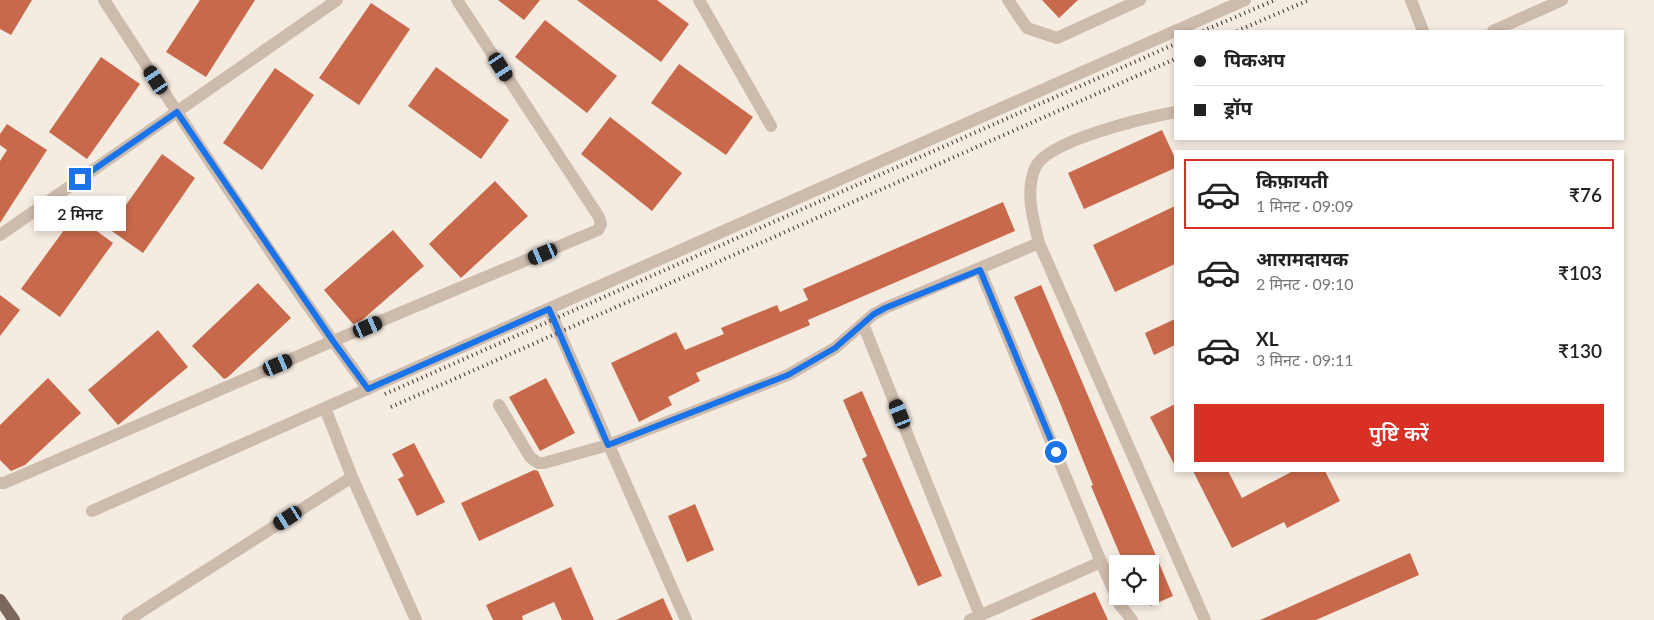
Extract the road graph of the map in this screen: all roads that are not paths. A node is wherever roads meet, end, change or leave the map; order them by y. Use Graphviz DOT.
graph roads {
  1 [pos="104,0"];
  2 [pos="337,0"];
  3 [pos="457,0"];
  4 [pos="699,0"];
  5 [pos="1008,0"];
  6 [pos="1140,0"];
  7 [pos="1245,0"];
  8 [pos="1411,0"];
  9 [pos="1562,0"];
  10 [pos="1177,30"];
  11 [pos="1423,30"];
  12 [pos="1495,30"];
  13 [pos="1174,32"];
  14 [pos="177,112"];
  15 [pos="1174,112"];
  16 [pos="771,126"];
  17 [pos="0,235"];
  18 [pos="1039,244"];
  19 [pos="980,270"];
  20 [pos="549,309"];
  21 [pos="863,324"];
  22 [pos="333,341"];
  23 [pos="368,389"];
  24 [pos="498,405"];
  25 [pos="325,408"];
  26 [pos="608,445"];
  27 [pos="352,478"];
  28 [pos="0,483"];
  29 [pos="92,511"];
  30 [pos="1101,562"];
  31 [pos="0,600"];
  32 [pos="975,617"];
  33 [pos="14,620"];
  34 [pos="128,620"];
  35 [pos="416,620"];
  36 [pos="686,620"];
  37 [pos="1132,620"];
  38 [pos="1205,620"];
  1 -- 14 [label="street"];
  2 -- 14 [label="street"];
  3 -- 22 [label="street"];
  4 -- 16 [label="street"];
  5 -- 6 [label="street"];
  7 -- 10 [label="street"];
  8 -- 11 [label="street"];
  9 -- 12 [label="street"];
  13 -- 20 [label="street"];
  14 -- 17 [label="street"];
  14 -- 22 [label="street"];
  15 -- 18 [label="street"];
  18 -- 19 [label="street"];
  18 -- 38 [label="street"];
  19 -- 21 [label="street"];
  19 -- 30 [label="street"];
  20 -- 23 [label="street"];
  20 -- 26 [label="street"];
  21 -- 26 [label="street"];
  21 -- 32 [label="street"];
  22 -- 23 [label="street"];
  22 -- 28 [label="street"];
  23 -- 25 [label="street"];
  24 -- 26 [label="street"];
  25 -- 27 [label="street"];
  25 -- 29 [label="street"];
  26 -- 36 [label="street"];
  27 -- 34 [label="street"];
  27 -- 35 [label="street"];
  30 -- 32 [label="street"];
  30 -- 37 [label="street"];
  31 -- 33 [label="main road"];
}
